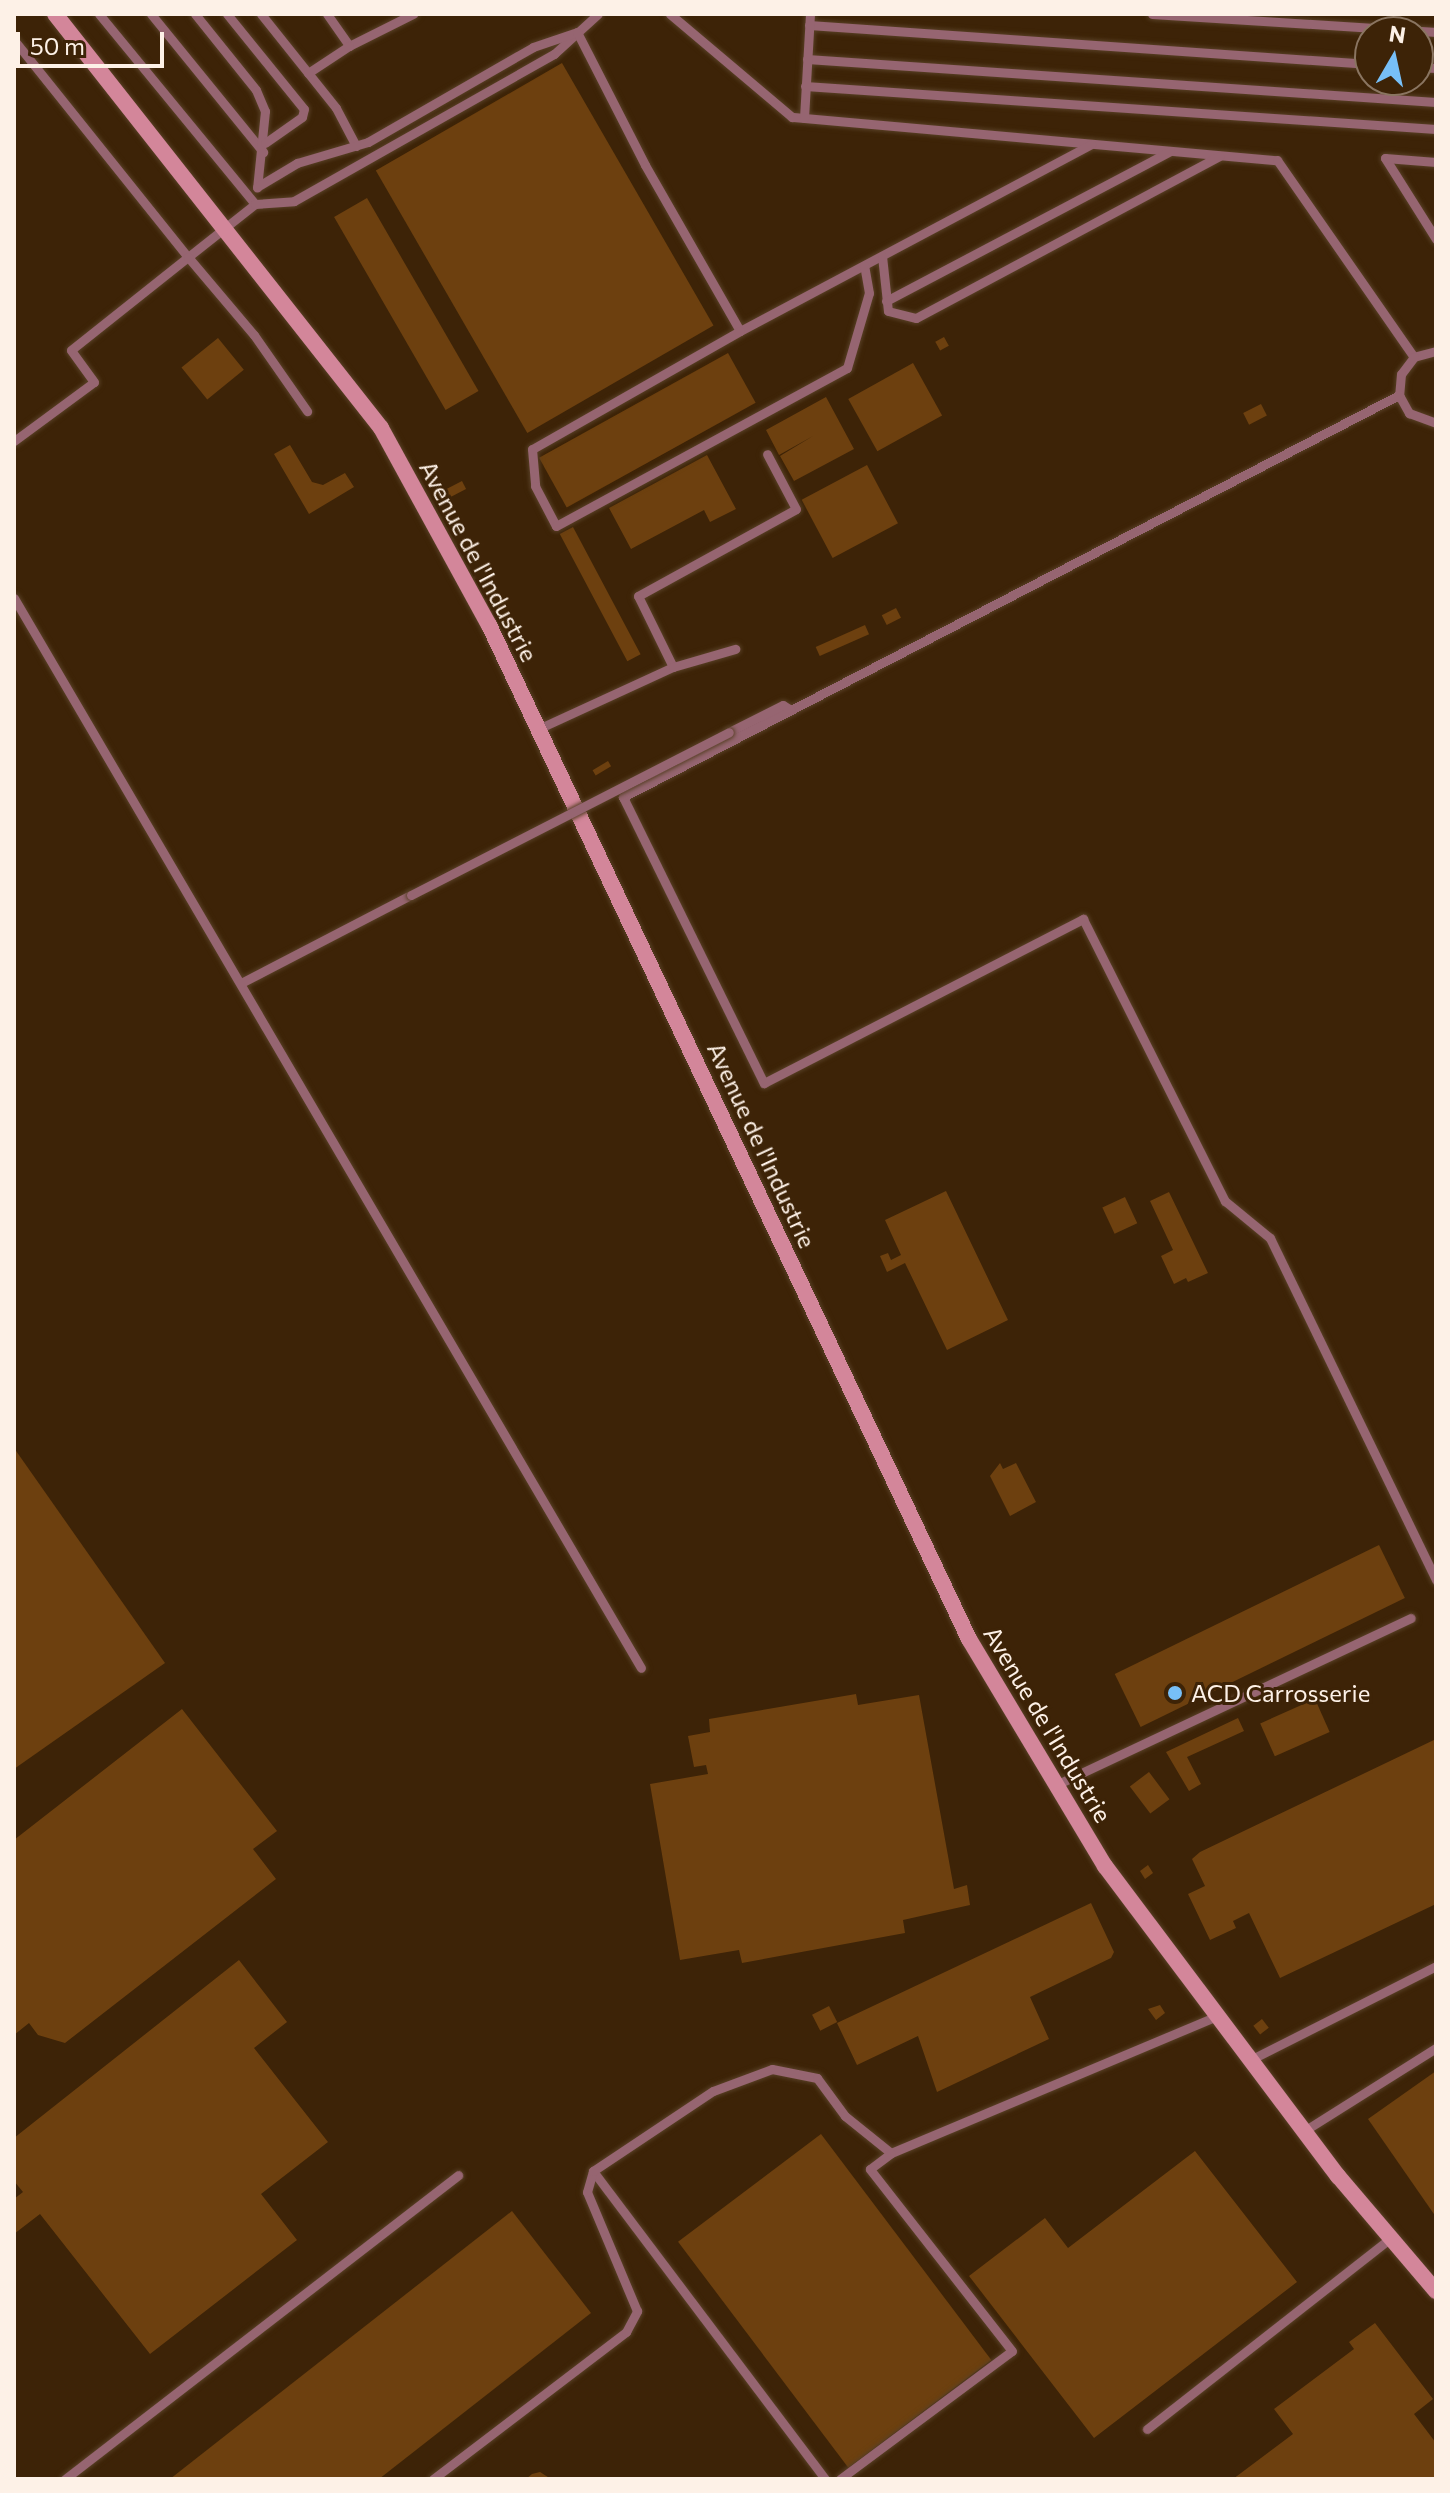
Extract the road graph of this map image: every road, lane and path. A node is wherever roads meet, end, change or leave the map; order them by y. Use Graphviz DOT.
graph roads {
  1 [pos="55,14"];
  2 [pos="99,14"];
  3 [pos="151,14"];
  4 [pos="195,14"];
  5 [pos="227,14"];
  6 [pos="261,14"];
  7 [pos="327,14"];
  8 [pos="413,14"];
  9 [pos="598,14"];
  10 [pos="670,14"];
  11 [pos="810,14"];
  12 [pos="1152,14"];
  13 [pos="809,25"];
  14 [pos="577,32"];
  15 [pos="1436,32"];
  16 [pos="14,40"];
  17 [pos="349,46"];
  18 [pos="807,59"];
  19 [pos="1354,63"];
  20 [pos="308,73"];
  21 [pos="805,86"];
  22 [pos="1436,102"];
  23 [pos="804,118"];
  24 [pos="1436,129"];
  25 [pos="1091,144"];
  26 [pos="356,146"];
  27 [pos="264,148"];
  28 [pos="1170,151"];
  29 [pos="1221,155"];
  30 [pos="1436,162"];
  31 [pos="257,187"];
  32 [pos="255,204"];
  33 [pos="225,230"];
  34 [pos="1436,239"];
  35 [pos="882,256"];
  36 [pos="188,257"];
  37 [pos="864,265"];
  38 [pos="886,301"];
  39 [pos="740,331"];
  40 [pos="1436,351"];
  41 [pos="1414,357"];
  42 [pos="1399,395"];
  43 [pos="307,411"];
  44 [pos="1436,423"];
  45 [pos="14,441"];
  46 [pos="767,454"];
  47 [pos="14,598"];
  48 [pos="735,649"];
  49 [pos="673,667"];
  50 [pos="791,710"];
  51 [pos="538,729"];
  52 [pos="241,983"];
  53 [pos="1436,1580"];
  54 [pos="1411,1618"];
  55 [pos="641,1668"];
  56 [pos="1056,1785"];
  57 [pos="1436,1966"];
  58 [pos="1217,2016"];
  59 [pos="1436,2048"];
  60 [pos="1250,2060"];
  61 [pos="1304,2131"];
  62 [pos="891,2153"];
  63 [pos="593,2171"];
  64 [pos="458,2175"];
  65 [pos="1391,2238"];
  66 [pos="1436,2291"];
  67 [pos="1147,2429"];
  68 [pos="65,2479"];
  69 [pos="433,2479"];
  70 [pos="825,2479"];
  71 [pos="840,2479"];
  1 -- 33 [label="street, Avenue de l'Industrie"];
  2 -- 32 [label="lane"];
  3 -- 27 [label="lane"];
  4 -- 27 [label="lane"];
  5 -- 27 [label="lane"];
  6 -- 20 [label="lane"];
  7 -- 17 [label="lane"];
  8 -- 17 [label="lane"];
  9 -- 14 [label="lane"];
  10 -- 23 [label="lane"];
  11 -- 13 [label="lane"];
  12 -- 15 [label="lane"];
  13 -- 18 [label="lane"];
  13 -- 19 [label="lane"];
  14 -- 26 [label="lane"];
  14 -- 32 [label="lane"];
  14 -- 39 [label="lane"];
  16 -- 36 [label="lane"];
  17 -- 20 [label="lane"];
  18 -- 21 [label="lane"];
  18 -- 22 [label="lane"];
  20 -- 26 [label="lane"];
  21 -- 23 [label="lane"];
  21 -- 24 [label="lane"];
  23 -- 25 [label="lane"];
  25 -- 28 [label="lane"];
  25 -- 35 [label="lane"];
  26 -- 31 [label="lane"];
  27 -- 31 [label="lane"];
  28 -- 29 [label="lane"];
  28 -- 38 [label="lane"];
  29 -- 38 [label="lane"];
  29 -- 41 [label="lane"];
  30 -- 34 [label="lane"];
  31 -- 32 [label="lane"];
  32 -- 33 [label="lane"];
  33 -- 36 [label="lane"];
  33 -- 51 [label="street, Avenue de l'Industrie"];
  35 -- 37 [label="lane"];
  35 -- 38 [label="lane"];
  36 -- 43 [label="lane"];
  36 -- 45 [label="lane"];
  37 -- 39 [label="lane"];
  37 -- 39 [label="lane"];
  40 -- 41 [label="lane"];
  41 -- 42 [label="lane"];
  42 -- 44 [label="lane"];
  42 -- 50 [label="lane"];
  46 -- 49 [label="lane"];
  47 -- 52 [label="lane"];
  48 -- 49 [label="lane"];
  49 -- 51 [label="lane"];
  50 -- 52 [label="lane, bridge"];
  50 -- 53 [label="lane"];
  51 -- 56 [label="street, Avenue de l'Industrie"];
  52 -- 55 [label="lane"];
  54 -- 56 [label="lane"];
  56 -- 58 [label="street, Avenue de l'Industrie"];
  57 -- 60 [label="lane"];
  58 -- 60 [label="street, Avenue de l'Industrie"];
  58 -- 62 [label="lane"];
  59 -- 61 [label="lane"];
  60 -- 61 [label="street, Avenue de l'Industrie"];
  61 -- 65 [label="street, Avenue de l'Industrie"];
  62 -- 63 [label="lane"];
  62 -- 71 [label="lane"];
  63 -- 69 [label="lane"];
  63 -- 70 [label="lane"];
  64 -- 68 [label="lane"];
  65 -- 66 [label="street, Avenue de l'Industrie"];
  65 -- 67 [label="lane"];
}
